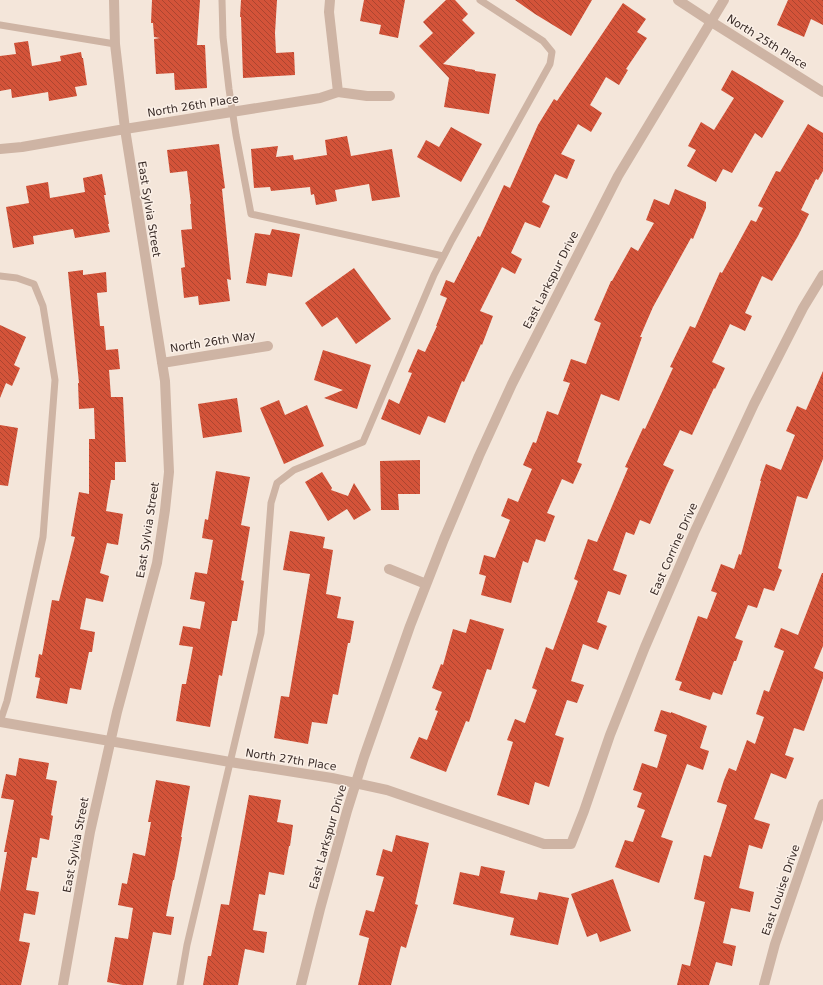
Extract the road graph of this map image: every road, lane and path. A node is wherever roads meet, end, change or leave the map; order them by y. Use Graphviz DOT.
graph roads {
  1 [pos="114,0"];
  2 [pos="222,0"];
  3 [pos="330,0"];
  4 [pos="480,0"];
  5 [pos="678,0"];
  6 [pos="724,0"];
  7 [pos="710,21"];
  8 [pos="0,25"];
  9 [pos="115,44"];
  10 [pos="338,92"];
  11 [pos="823,92"];
  12 [pos="390,96"];
  13 [pos="232,112"];
  14 [pos="125,129"];
  15 [pos="0,148"];
  16 [pos="443,256"];
  17 [pos="823,275"];
  18 [pos="0,276"];
  19 [pos="268,346"];
  20 [pos="162,362"];
  21 [pos="389,569"];
  22 [pos="426,584"];
  23 [pos="0,722"];
  24 [pos="110,742"];
  25 [pos="230,762"];
  26 [pos="356,783"];
  27 [pos="823,804"];
  28 [pos="571,844"];
  29 [pos="63,985"];
  30 [pos="180,985"];
  31 [pos="301,985"];
  32 [pos="764,985"];
  1 -- 9 [label="street, East Sylvia Street"];
  2 -- 13 [label="lane"];
  3 -- 10 [label="street"];
  4 -- 16 [label="lane"];
  5 -- 7 [label="street, North 25th Place"];
  6 -- 7 [label="street, East Larkspur Drive"];
  7 -- 11 [label="street, North 25th Place"];
  7 -- 22 [label="street, East Larkspur Drive"];
  8 -- 9 [label="lane"];
  9 -- 14 [label="street, East Sylvia Street"];
  10 -- 12 [label="street, North 26th Place"];
  10 -- 13 [label="street, North 26th Place"];
  13 -- 14 [label="street, North 26th Place"];
  13 -- 16 [label="lane"];
  14 -- 15 [label="street, North 26th Place"];
  14 -- 20 [label="street, East Sylvia Street"];
  16 -- 25 [label="lane"];
  17 -- 28 [label="street, East Corrine Drive"];
  18 -- 23 [label="lane"];
  19 -- 20 [label="street, North 26th Way"];
  20 -- 24 [label="street, East Sylvia Street"];
  21 -- 22 [label="street"];
  22 -- 26 [label="street, East Larkspur Drive"];
  23 -- 24 [label="street, North 27th Place"];
  24 -- 25 [label="street, North 27th Place"];
  24 -- 29 [label="street, East Sylvia Street"];
  25 -- 26 [label="street, North 27th Place"];
  25 -- 30 [label="lane"];
  26 -- 28 [label="street, North 27th Place"];
  26 -- 31 [label="street, East Larkspur Drive"];
  27 -- 32 [label="street, East Louise Drive"];
}
